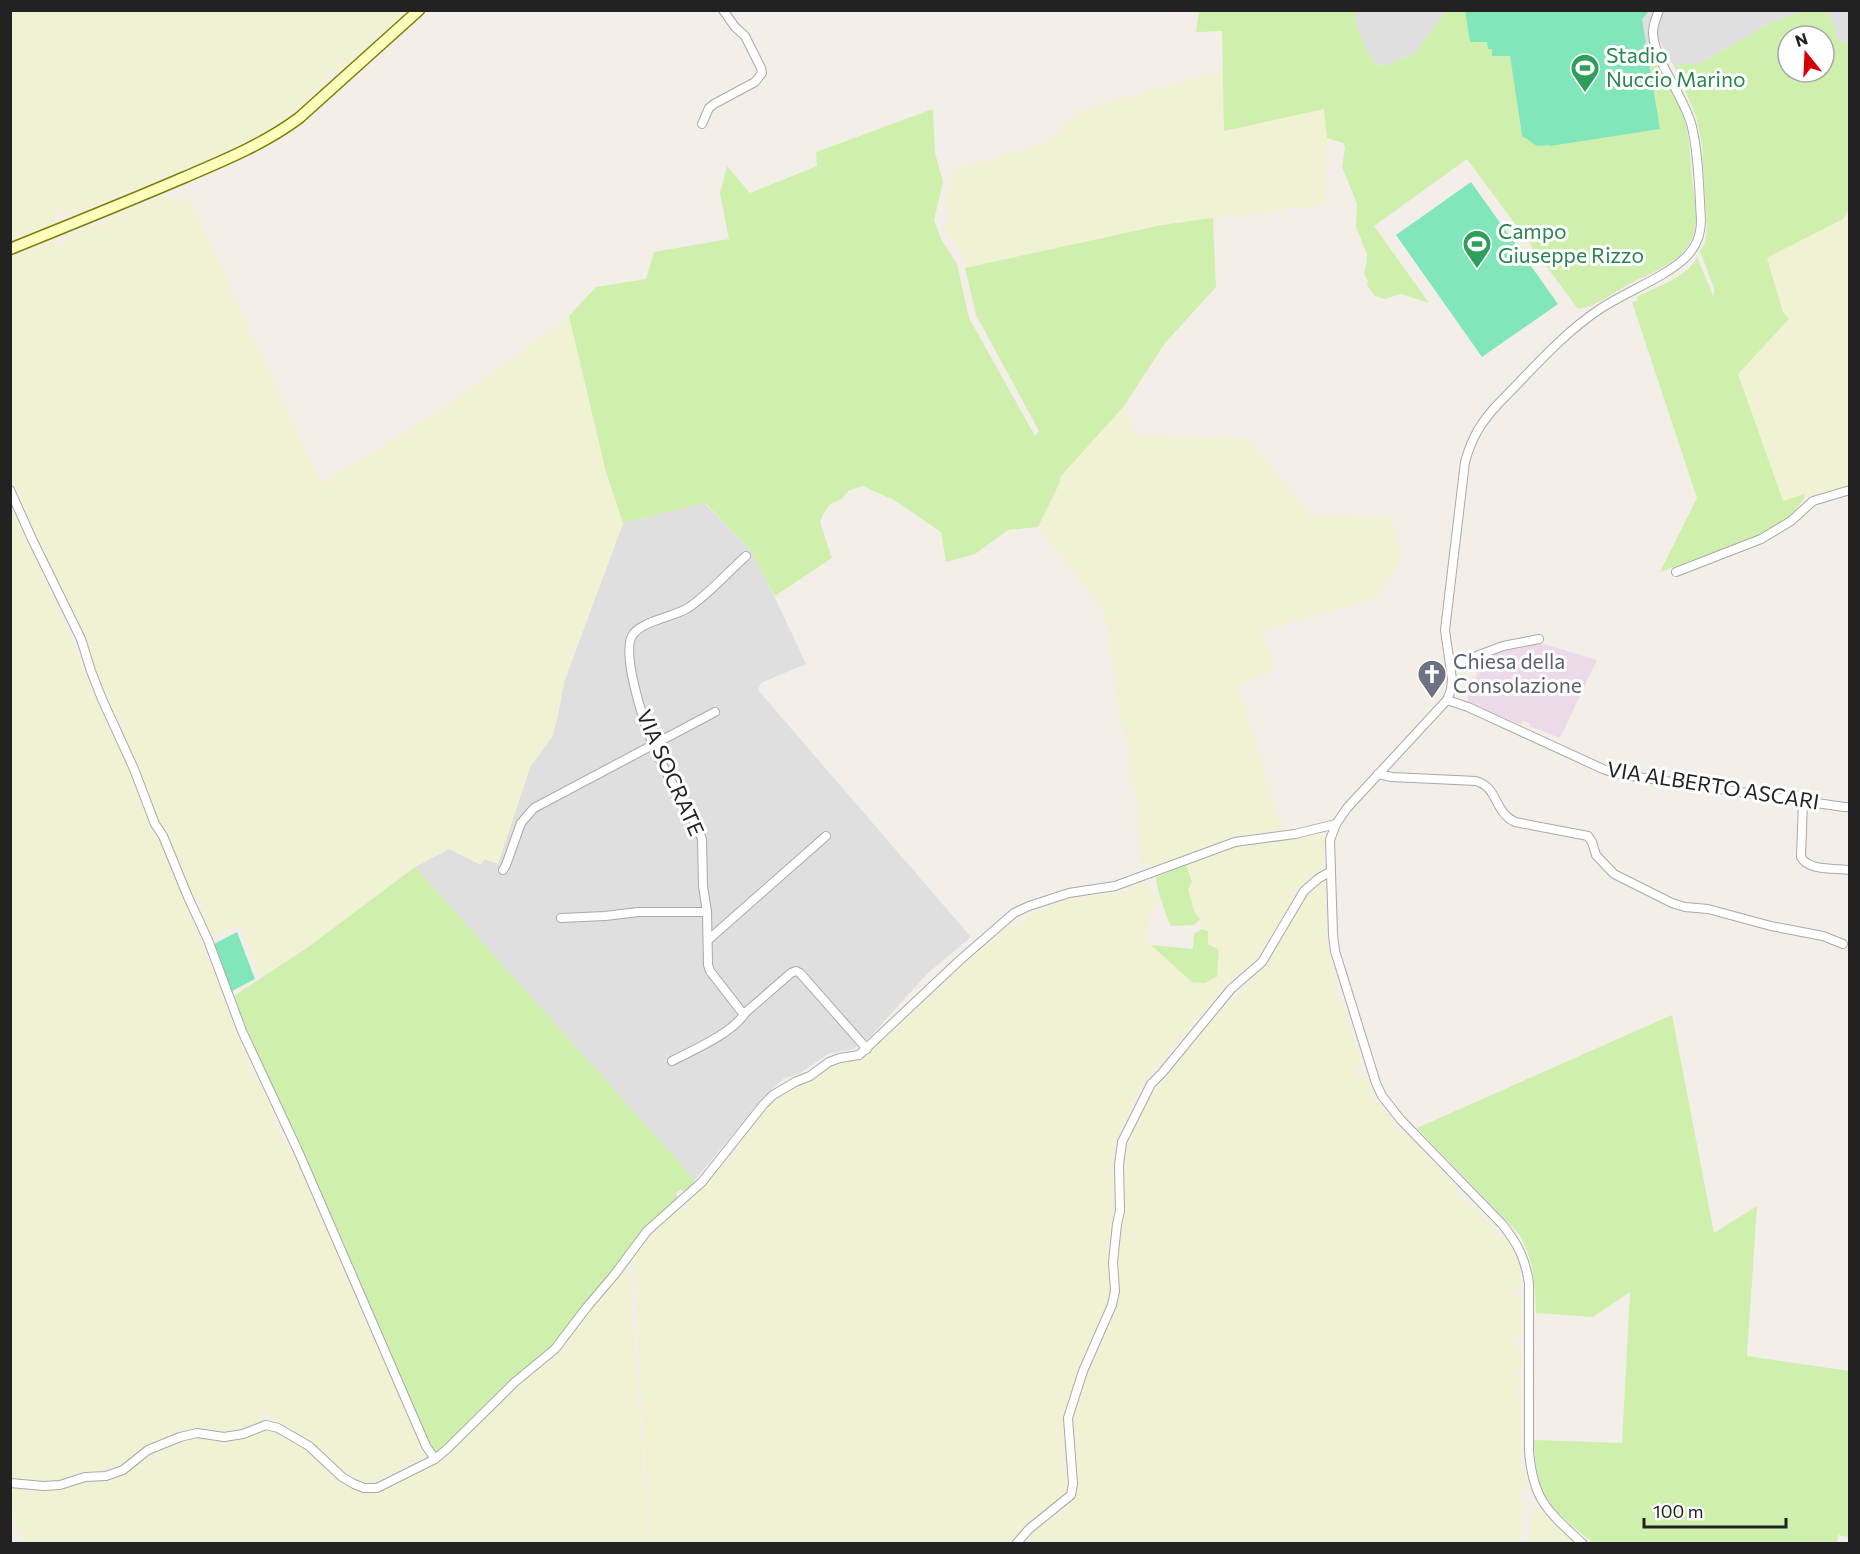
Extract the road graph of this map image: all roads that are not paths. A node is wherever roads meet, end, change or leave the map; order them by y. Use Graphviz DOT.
graph roads {
  1 [pos="419,10"];
  2 [pos="723,10"];
  3 [pos="1659,10"];
  4 [pos="702,124"];
  5 [pos="10,249"];
  6 [pos="10,490"];
  7 [pos="1850,490"];
  8 [pos="746,556"];
  9 [pos="1676,572"];
  10 [pos="1539,639"];
  11 [pos="1450,666"];
  12 [pos="1448,700"];
  13 [pos="715,712"];
  14 [pos="652,744"];
  15 [pos="1378,774"];
  16 [pos="1803,801"];
  17 [pos="1850,807"];
  18 [pos="1336,824"];
  19 [pos="826,836"];
  20 [pos="502,870"];
  21 [pos="1850,870"];
  22 [pos="1330,872"];
  23 [pos="707,912"];
  24 [pos="561,918"];
  25 [pos="708,940"];
  26 [pos="1843,944"];
  27 [pos="745,1012"];
  28 [pos="867,1049"];
  29 [pos="672,1061"];
  30 [pos="435,1459"];
  31 [pos="10,1483"];
  32 [pos="1016,1544"];
  33 [pos="1583,1544"];
  1 -- 5 [label="street"];
  2 -- 4 [label="street"];
  3 -- 11 [label="street"];
  6 -- 30 [label="street"];
  7 -- 9 [label="street"];
  8 -- 14 [label="street, VIA SOCRATE"];
  10 -- 11 [label="street"];
  11 -- 12 [label="street"];
  12 -- 15 [label="street"];
  12 -- 16 [label="street, VIA ALBERTO ASCARI"];
  13 -- 14 [label="street"];
  14 -- 20 [label="street"];
  14 -- 23 [label="street, VIA SOCRATE"];
  15 -- 18 [label="street"];
  15 -- 26 [label="street"];
  16 -- 17 [label="street, VIA ALBERTO ASCARI"];
  16 -- 21 [label="street"];
  18 -- 22 [label="street"];
  18 -- 28 [label="street"];
  19 -- 25 [label="street"];
  22 -- 32 [label="street"];
  22 -- 33 [label="street"];
  23 -- 24 [label="street"];
  23 -- 25 [label="street, VIA SOCRATE"];
  25 -- 27 [label="street, VIA SOCRATE"];
  27 -- 28 [label="street"];
  27 -- 29 [label="street"];
  28 -- 30 [label="street"];
  30 -- 31 [label="street"];
}
